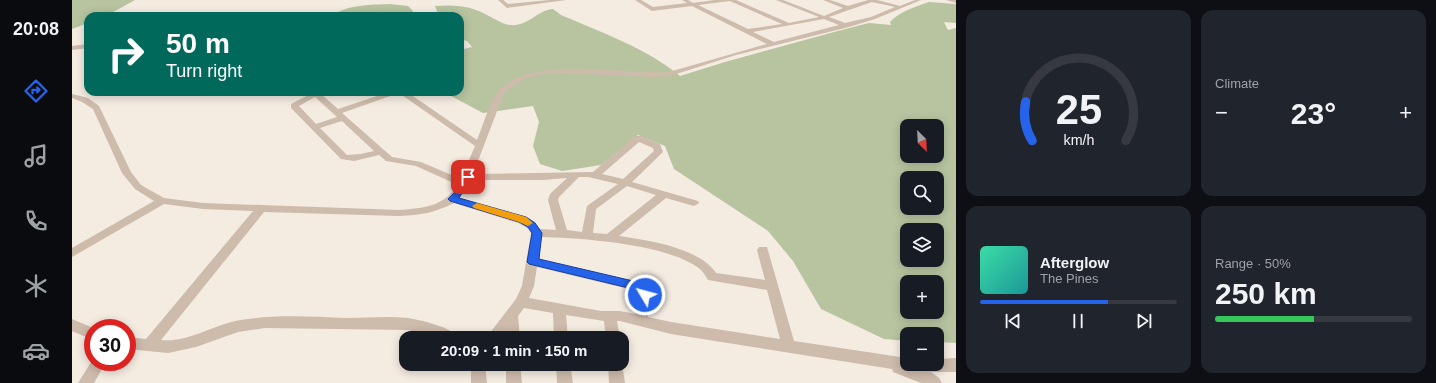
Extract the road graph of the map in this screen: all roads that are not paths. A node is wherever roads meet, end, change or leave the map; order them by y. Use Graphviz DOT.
graph roads {
  1 [pos="500,0"];
  2 [pos="564,0"];
  3 [pos="637,0"];
  4 [pos="684,0"];
  5 [pos="728,0"];
  6 [pos="732,0"];
  7 [pos="778,0"];
  8 [pos="825,0"];
  9 [pos="872,0"];
  10 [pos="919,0"];
  11 [pos="948,0"];
  12 [pos="547,1"];
  13 [pos="956,1"];
  14 [pos="692,4"];
  15 [pos="848,8"];
  16 [pos="900,8"];
  17 [pos="823,18"];
  18 [pos="788,25"];
  19 [pos="847,26"];
  20 [pos="747,31"];
  21 [pos="773,44"];
  22 [pos="84,46"];
  23 [pos="72,48"];
  24 [pos="72,96"];
  25 [pos="312,96"];
  26 [pos="321,96"];
  27 [pos="386,96"];
  28 [pos="408,96"];
  29 [pos="340,115"];
  30 [pos="314,127"];
  31 [pos="480,146"];
  32 [pos="381,152"];
  33 [pos="576,175"];
  34 [pos="595,175"];
  35 [pos="466,181"];
  36 [pos="625,183"];
  37 [pos="664,194"];
  38 [pos="453,199"];
  39 [pos="162,201"];
  40 [pos="694,203"];
  41 [pos="261,208"];
  42 [pos="537,233"];
  43 [pos="563,234"];
  44 [pos="587,237"];
  45 [pos="608,239"];
  46 [pos="763,250"];
  47 [pos="72,253"];
  48 [pos="533,262"];
  49 [pos="772,286"];
  50 [pos="521,302"];
  51 [pos="559,309"];
  52 [pos="511,315"];
  53 [pos="610,316"];
  54 [pos="641,321"];
  55 [pos="72,325"];
  56 [pos="84,330"];
  57 [pos="436,331"];
  58 [pos="498,331"];
  59 [pos="512,331"];
  60 [pos="561,331"];
  61 [pos="611,331"];
  62 [pos="136,343"];
  63 [pos="150,344"];
  64 [pos="789,347"];
  65 [pos="884,362"];
  66 [pos="956,365"];
  67 [pos="93,371"];
  68 [pos="478,371"];
  69 [pos="513,371"];
  70 [pos="564,371"];
  71 [pos="616,371"];
  72 [pos="86,383"];
  73 [pos="479,383"];
  74 [pos="514,383"];
  75 [pos="565,383"];
  76 [pos="617,383"];
  77 [pos="934,383"];
  1 -- 12 [label="street"];
  2 -- 12 [label="street"];
  3 -- 14 [label="street"];
  4 -- 14 [label="street"];
  5 -- 14 [label="street"];
  6 -- 18 [label="street"];
  7 -- 17 [label="street"];
  8 -- 15 [label="street"];
  9 -- 15 [label="street"];
  9 -- 16 [label="street"];
  10 -- 16 [label="street"];
  11 -- 13 [label="street"];
  14 -- 20 [label="street"];
  15 -- 17 [label="street"];
  16 -- 19 [label="street"];
  17 -- 18 [label="street"];
  17 -- 19 [label="street"];
  18 -- 20 [label="street"];
  19 -- 21 [label="street"];
  20 -- 21 [label="street"];
  21 -- 31 [label="street"];
  22 -- 23 [label="street"];
  24 -- 39 [label="street"];
  25 -- 30 [label="street"];
  26 -- 29 [label="street"];
  27 -- 29 [label="street"];
  28 -- 31 [label="street"];
  29 -- 30 [label="street"];
  29 -- 32 [label="street"];
  30 -- 32 [label="street"];
  31 -- 35 [label="street"];
  32 -- 35 [label="street"];
  33 -- 34 [label="street"];
  33 -- 35 [label="street"];
  33 -- 43 [label="street"];
  34 -- 36 [label="street"];
  34 -- 36 [label="street"];
  35 -- 38 [label="street"];
  36 -- 37 [label="street"];
  36 -- 44 [label="street"];
  37 -- 40 [label="street"];
  37 -- 45 [label="street"];
  38 -- 41 [label="street"];
  38 -- 42 [label="street"];
  39 -- 41 [label="street"];
  39 -- 47 [label="street"];
  41 -- 63 [label="street"];
  42 -- 43 [label="street"];
  42 -- 48 [label="street"];
  43 -- 44 [label="street"];
  44 -- 45 [label="street"];
  45 -- 49 [label="street"];
  46 -- 49 [label="street"];
  48 -- 50 [label="street"];
  48 -- 54 [label="street"];
  49 -- 64 [label="street"];
  50 -- 51 [label="street"];
  50 -- 52 [label="street"];
  51 -- 53 [label="street"];
  51 -- 60 [label="street"];
  52 -- 58 [label="street"];
  52 -- 59 [label="street"];
  53 -- 54 [label="street"];
  53 -- 61 [label="street"];
  54 -- 64 [label="street"];
  55 -- 56 [label="street"];
  57 -- 63 [label="street"];
  62 -- 63 [label="street"];
  64 -- 65 [label="street"];
  65 -- 66 [label="street"];
  65 -- 77 [label="street"];
  67 -- 72 [label="street"];
  68 -- 73 [label="street"];
  69 -- 74 [label="street"];
  70 -- 75 [label="street"];
  71 -- 76 [label="street"];
}
